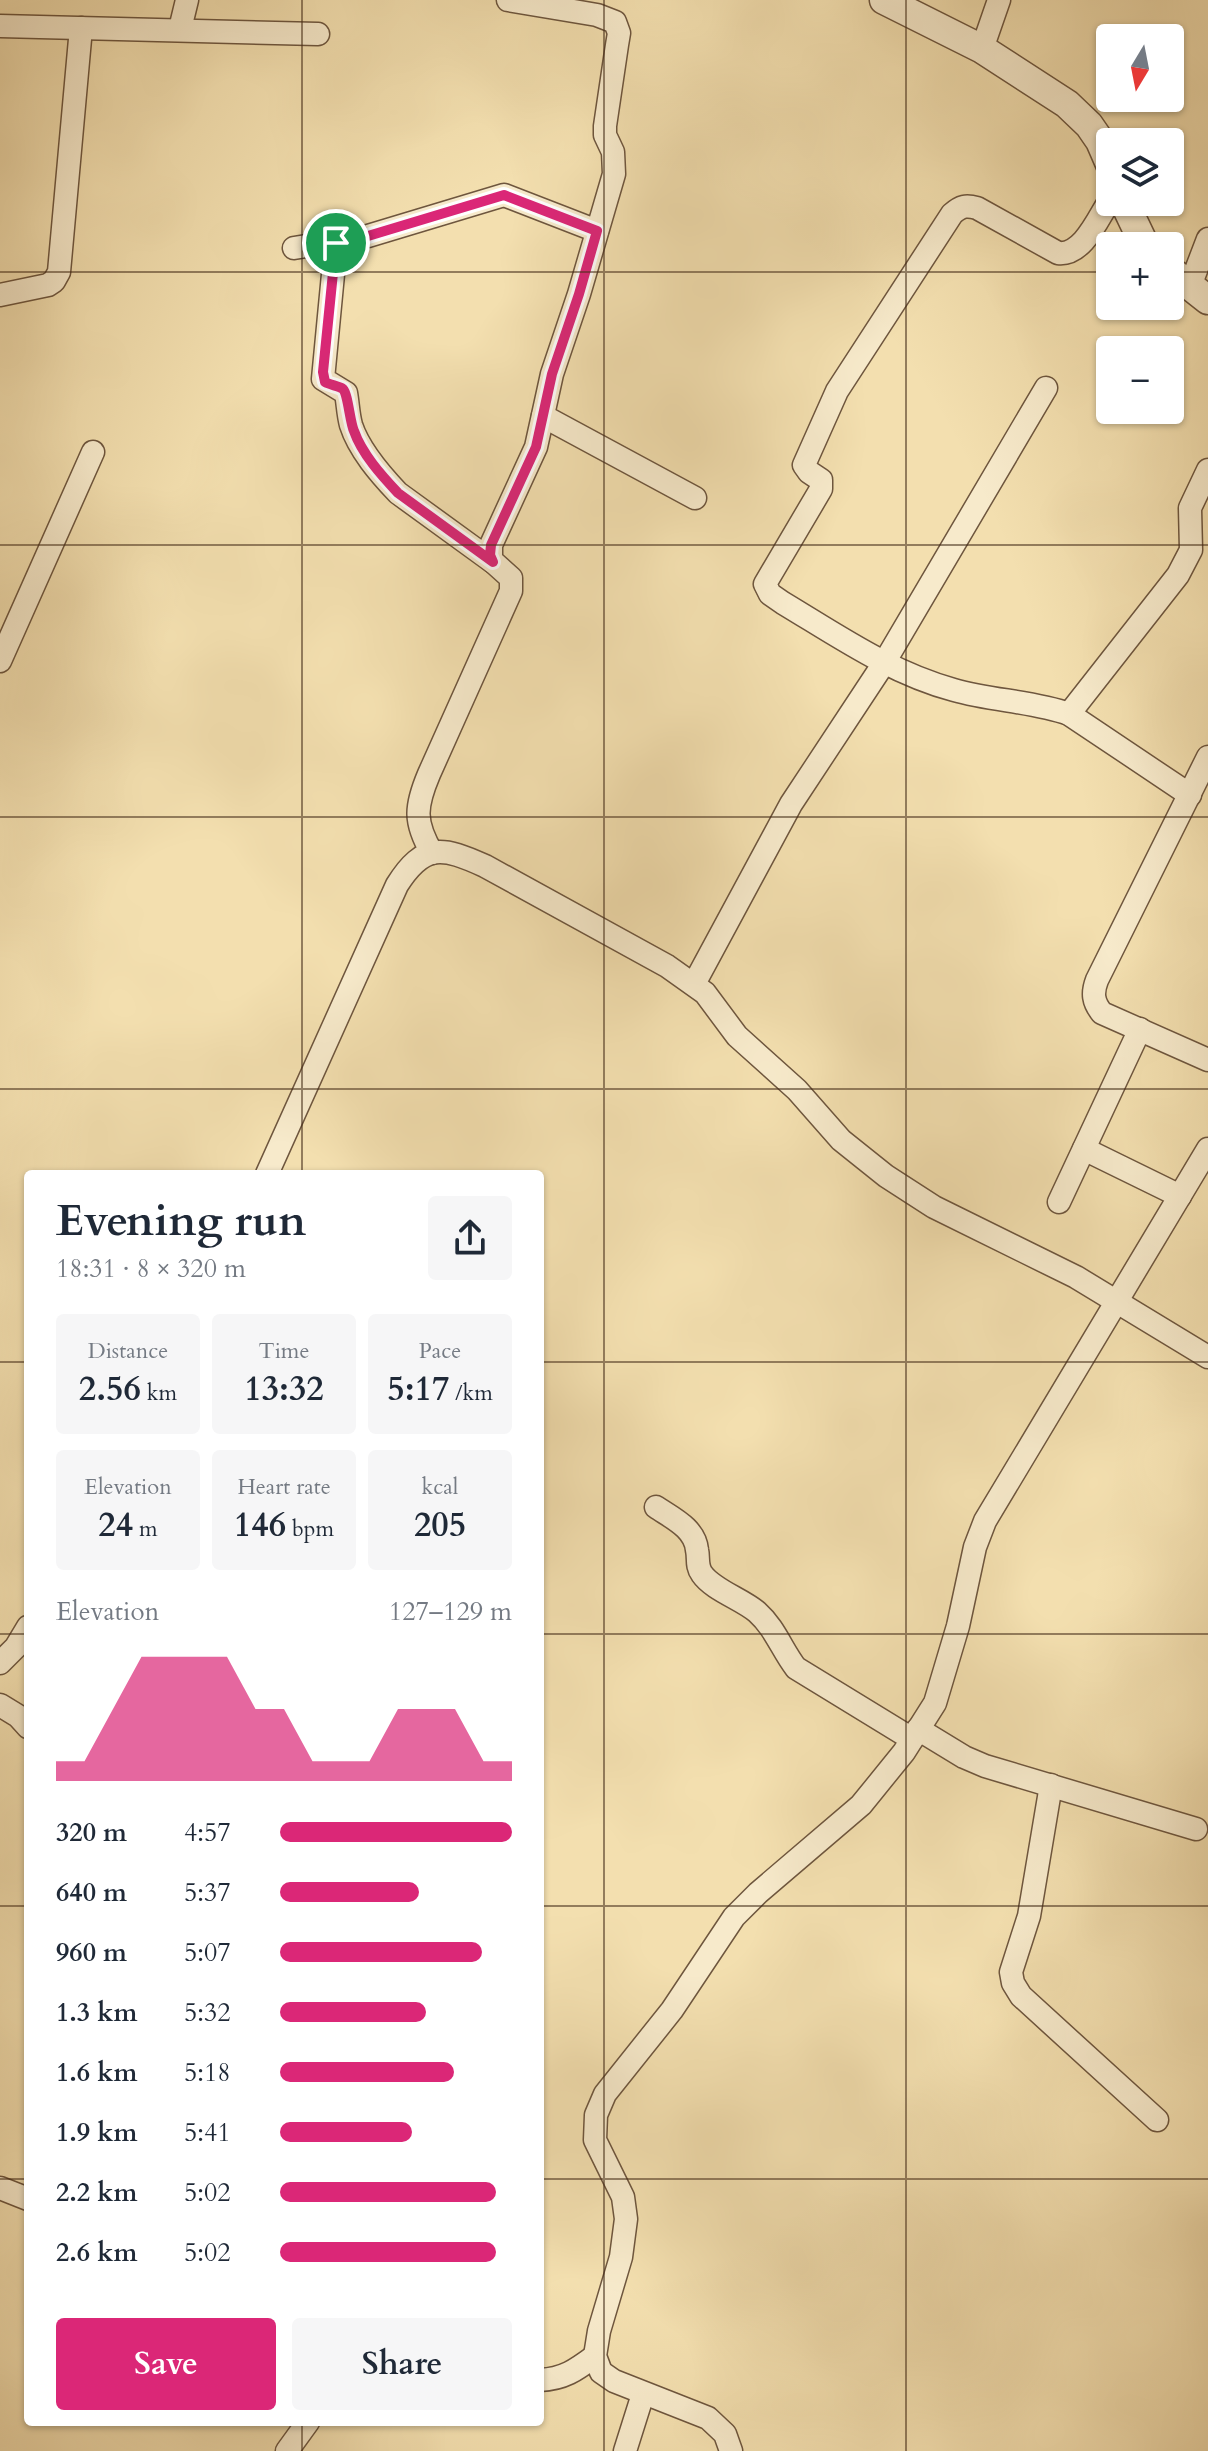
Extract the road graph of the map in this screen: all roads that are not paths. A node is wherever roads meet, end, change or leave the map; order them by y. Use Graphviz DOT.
graph roads {
  1 [pos="187,0"];
  2 [pos="508,0"];
  3 [pos="884,0"];
  4 [pos="999,0"];
  5 [pos="0,26"];
  6 [pos="81,28"];
  7 [pos="180,29"];
  8 [pos="318,34"];
  9 [pos="982,49"];
  10 [pos="1096,135"];
  11 [pos="1099,216"];
  12 [pos="597,231"];
  13 [pos="1208,239"];
  14 [pos="336,243"];
  15 [pos="294,248"];
  16 [pos="1189,285"];
  17 [pos="0,295"];
  18 [pos="1046,388"];
  19 [pos="543,416"];
  20 [pos="93,452"];
  21 [pos="1208,470"];
  22 [pos="695,498"];
  23 [pos="493,562"];
  24 [pos="0,661"];
  25 [pos="884,663"];
  26 [pos="1069,714"];
  27 [pos="1208,757"];
  28 [pos="1190,795"];
  29 [pos="432,853"];
  30 [pos="694,984"];
  31 [pos="1140,1029"];
  32 [pos="1208,1060"];
  33 [pos="1084,1149"];
  34 [pos="1204,1163"];
  35 [pos="269,1170"];
  36 [pos="1180,1196"];
  37 [pos="1059,1202"];
  38 [pos="1117,1300"];
  39 [pos="1208,1357"];
  40 [pos="656,1507"];
  41 [pos="24,1634"];
  42 [pos="0,1663"];
  43 [pos="0,1705"];
  44 [pos="24,1723"];
  45 [pos="915,1734"];
  46 [pos="1051,1785"];
  47 [pos="1196,1829"];
  48 [pos="1157,2120"];
  49 [pos="0,2188"];
  50 [pos="24,2197"];
  51 [pos="595,2356"];
  52 [pos="544,2380"];
  53 [pos="643,2394"];
  54 [pos="305,2426"];
  55 [pos="287,2451"];
  56 [pos="625,2451"];
  57 [pos="731,2451"];
  1 -- 7 [label="street"];
  2 -- 12 [label="street"];
  3 -- 9 [label="street"];
  4 -- 9 [label="street"];
  5 -- 6 [label="street"];
  6 -- 7 [label="street"];
  6 -- 17 [label="street"];
  7 -- 8 [label="street"];
  9 -- 10 [label="street"];
  11 -- 25 [label="street"];
  12 -- 14 [label="street"];
  12 -- 19 [label="street"];
  13 -- 16 [label="street"];
  14 -- 15 [label="street"];
  14 -- 23 [label="street"];
  18 -- 25 [label="street"];
  19 -- 22 [label="street"];
  19 -- 23 [label="street"];
  20 -- 24 [label="street"];
  21 -- 26 [label="street"];
  23 -- 29 [label="street"];
  25 -- 26 [label="street"];
  25 -- 30 [label="street"];
  26 -- 28 [label="street"];
  27 -- 28 [label="street"];
  28 -- 31 [label="street"];
  29 -- 30 [label="street"];
  29 -- 35 [label="street"];
  30 -- 38 [label="street"];
  31 -- 32 [label="street"];
  31 -- 33 [label="street"];
  33 -- 36 [label="street"];
  33 -- 37 [label="street"];
  34 -- 36 [label="street"];
  36 -- 38 [label="street"];
  38 -- 39 [label="street"];
  38 -- 45 [label="street"];
  40 -- 45 [label="street"];
  41 -- 42 [label="street"];
  43 -- 44 [label="street"];
  45 -- 46 [label="street"];
  45 -- 51 [label="street"];
  46 -- 47 [label="street"];
  46 -- 48 [label="street"];
  49 -- 50 [label="street"];
  51 -- 52 [label="street"];
  51 -- 53 [label="street"];
  53 -- 56 [label="street"];
  53 -- 57 [label="street"];
  54 -- 55 [label="street"];
}
